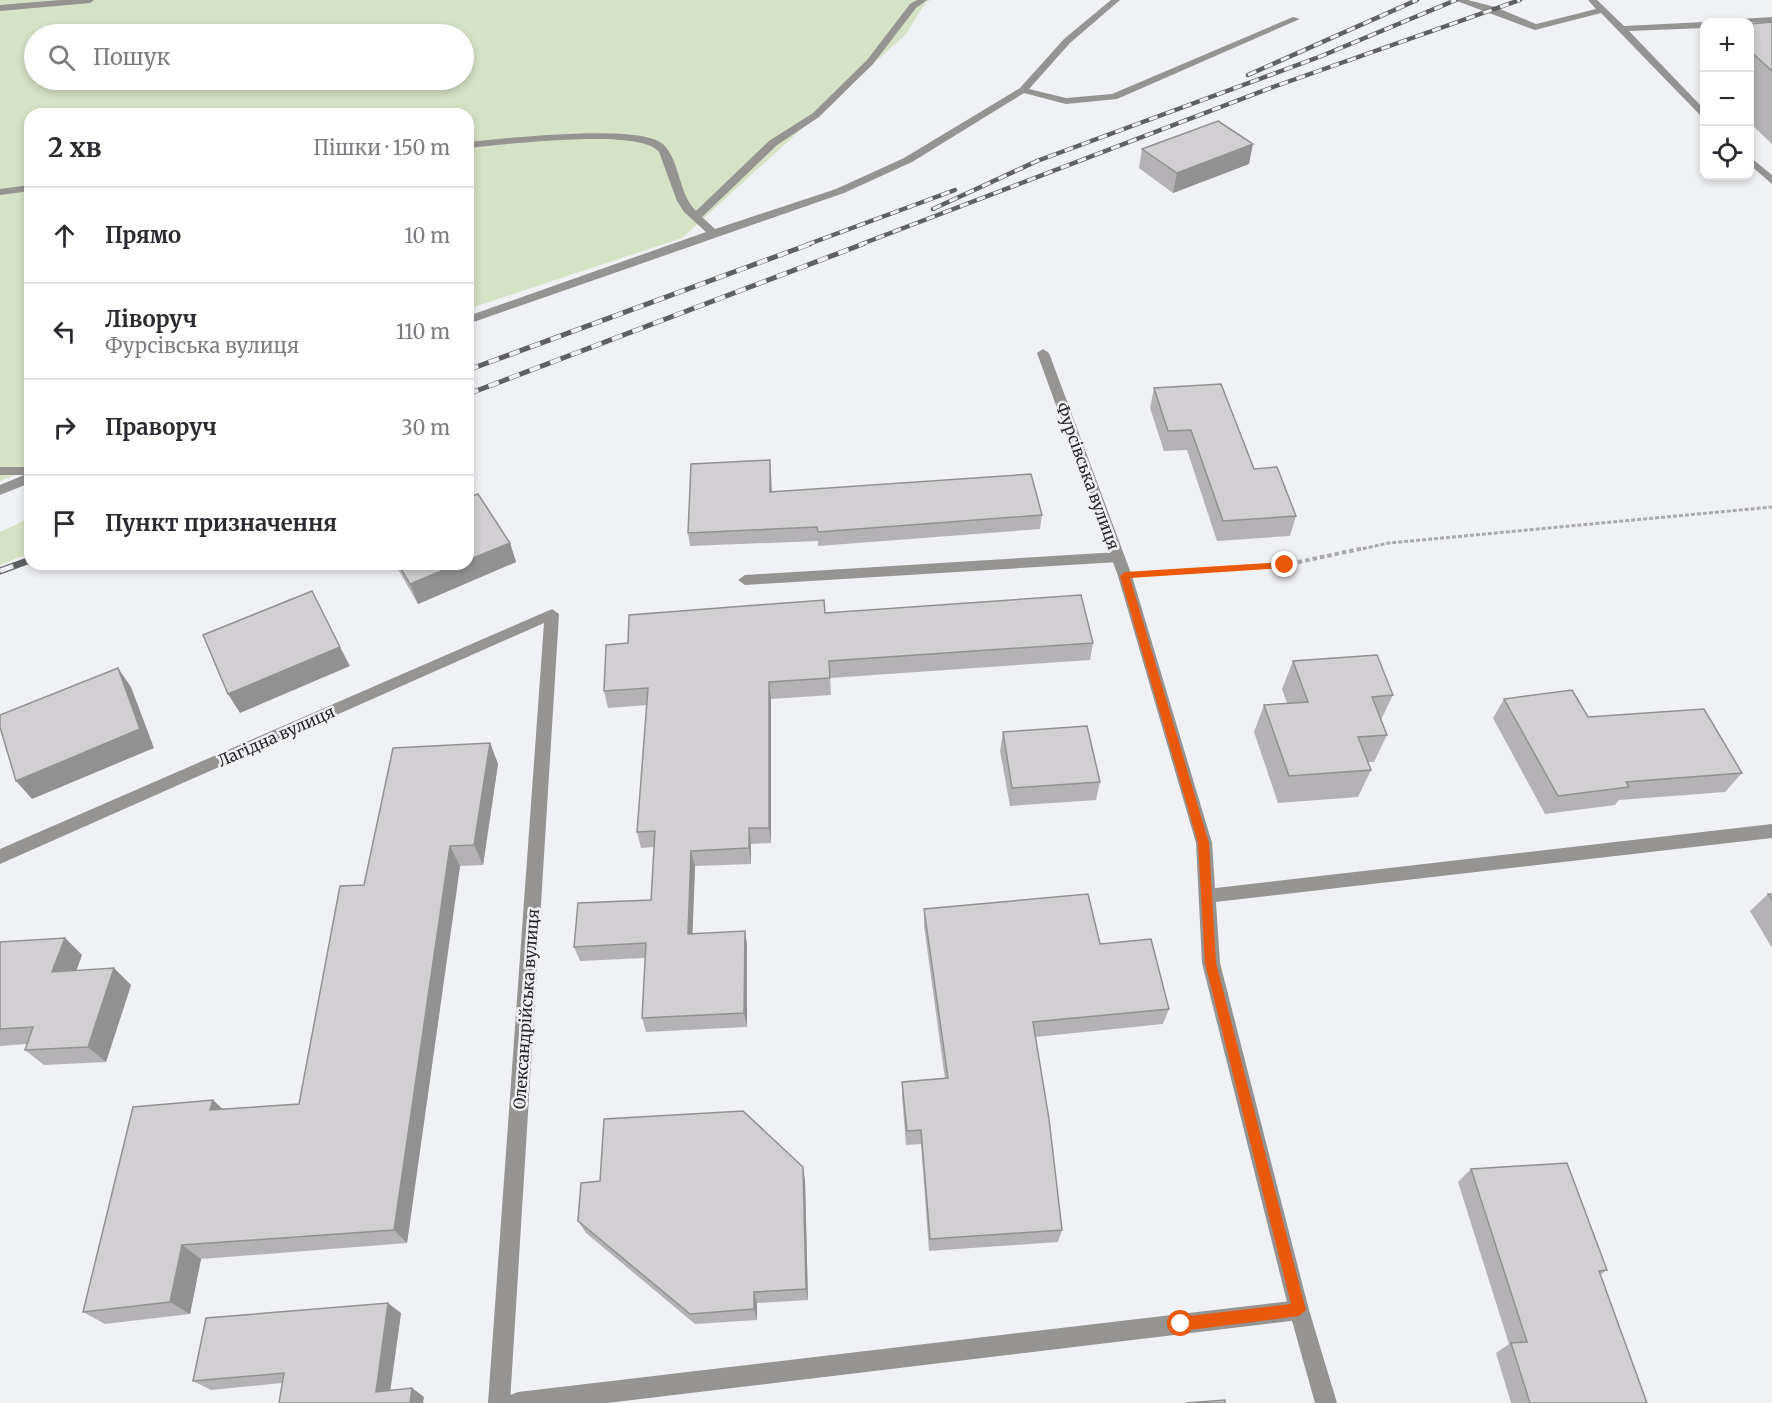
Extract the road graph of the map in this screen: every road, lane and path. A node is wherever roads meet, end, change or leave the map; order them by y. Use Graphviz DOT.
graph roads {
  1 [pos="90,0"];
  2 [pos="923,0"];
  3 [pos="1116,0"];
  4 [pos="1458,0"];
  5 [pos="1592,0"];
  6 [pos="0,8"];
  7 [pos="1602,10"];
  8 [pos="1296,19"];
  9 [pos="1772,20"];
  10 [pos="1754,21"];
  11 [pos="1700,25"];
  12 [pos="1622,29"];
  13 [pos="1023,90"];
  14 [pos="1700,110"];
  15 [pos="474,146"];
  16 [pos="1754,165"];
  17 [pos="1772,181"];
  18 [pos="24,189"];
  19 [pos="0,192"];
  20 [pos="696,217"];
  21 [pos="713,233"];
  22 [pos="474,318"];
  23 [pos="1043,353"];
  24 [pos="0,471"];
  25 [pos="24,471"];
  26 [pos="24,480"];
  27 [pos="0,490"];
  28 [pos="1772,507"];
  29 [pos="1118,557"];
  30 [pos="1125,576"];
  31 [pos="745,580"];
  32 [pos="552,614"];
  33 [pos="1772,831"];
  34 [pos="0,857"];
  35 [pos="1207,896"];
  36 [pos="1299,1310"];
  37 [pos="499,1403"];
  38 [pos="518,1403"];
  39 [pos="1326,1403"];
  1 -- 6 [label="street"];
  2 -- 20 [label="street"];
  3 -- 13 [label="street"];
  4 -- 7 [label="street"];
  5 -- 7 [label="street"];
  7 -- 12 [label="street"];
  8 -- 13 [label="street"];
  9 -- 10 [label="street"];
  11 -- 12 [label="street"];
  12 -- 14 [label="street"];
  13 -- 21 [label="street"];
  15 -- 20 [label="street"];
  16 -- 17 [label="street"];
  18 -- 19 [label="street"];
  20 -- 21 [label="street"];
  21 -- 22 [label="street"];
  23 -- 29 [label="street, Фурсівська вулиця"];
  24 -- 25 [label="street"];
  26 -- 27 [label="street"];
  28 -- 30 [label="path"];
  29 -- 30 [label="street, Фурсівська вулиця"];
  29 -- 31 [label="street"];
  30 -- 35 [label="street, Фурсівська вулиця"];
  32 -- 34 [label="street, Лагідна вулиця"];
  32 -- 37 [label="street, Олександрійська вулиця"];
  33 -- 35 [label="street"];
  35 -- 36 [label="street, Фурсівська вулиця"];
  36 -- 38 [label="street"];
  36 -- 39 [label="street, Фурсівська вулиця"];
}
